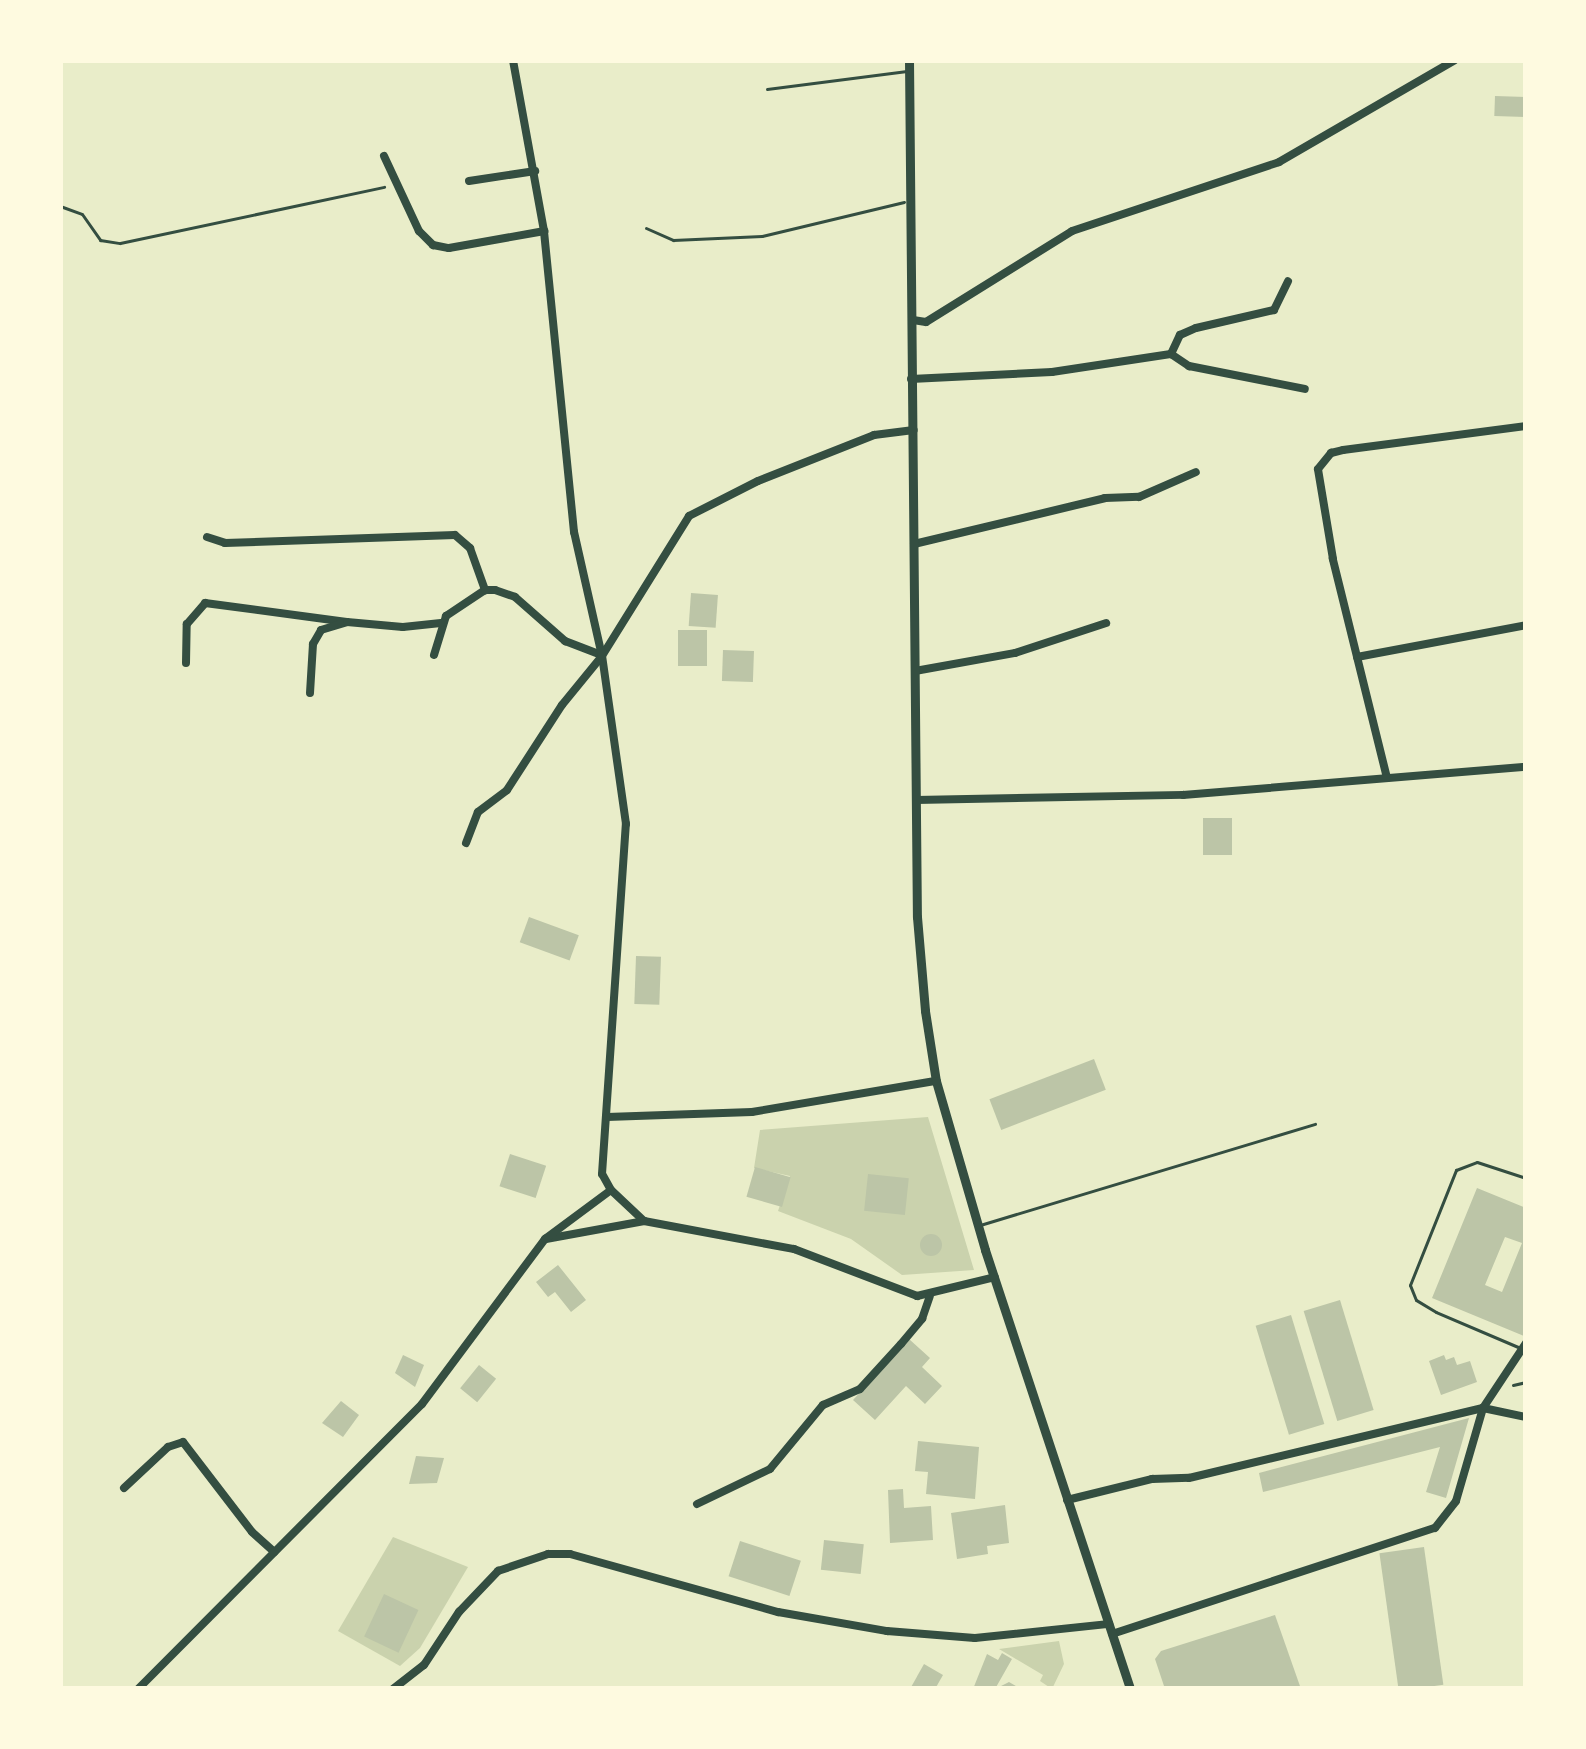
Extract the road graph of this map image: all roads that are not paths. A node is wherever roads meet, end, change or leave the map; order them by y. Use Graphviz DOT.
graph roads {
  1 [pos="513,60"];
  2 [pos="1434,60"];
  3 [pos="1455,60"];
  4 [pos="908,65"];
  5 [pos="1440,70"];
  6 [pos="767,89"];
  7 [pos="384,156"];
  8 [pos="535,171"];
  9 [pos="469,181"];
  10 [pos="906,202"];
  11 [pos="646,228"];
  12 [pos="544,231"];
  13 [pos="1288,281"];
  14 [pos="913,320"];
  15 [pos="1171,354"];
  16 [pos="911,379"];
  17 [pos="1306,389"];
  18 [pos="1526,426"];
  19 [pos="914,430"];
  20 [pos="1196,472"];
  21 [pos="207,536"];
  22 [pos="914,544"];
  23 [pos="485,590"];
  24 [pos="347,622"];
  25 [pos="1106,622"];
  26 [pos="441,623"];
  27 [pos="1526,625"];
  28 [pos="434,656"];
  29 [pos="602,656"];
  30 [pos="1357,658"];
  31 [pos="186,663"];
  32 [pos="915,671"];
  33 [pos="310,693"];
  34 [pos="1526,766"];
  35 [pos="1387,778"];
  36 [pos="916,800"];
  37 [pos="466,842"];
  38 [pos="936,1081"];
  39 [pos="607,1117"];
  40 [pos="1315,1124"];
  41 [pos="1526,1178"];
  42 [pos="611,1190"];
  43 [pos="644,1220"];
  44 [pos="978,1226"];
  45 [pos="545,1239"];
  46 [pos="995,1277"];
  47 [pos="930,1296"];
  48 [pos="1524,1346"];
  49 [pos="1484,1408"];
  50 [pos="1526,1417"];
  51 [pos="124,1488"];
  52 [pos="1067,1500"];
  53 [pos="697,1504"];
  54 [pos="274,1552"];
  55 [pos="1110,1629"];
  56 [pos="411,1683"];
  57 [pos="138,1689"];
  58 [pos="393,1689"];
  59 [pos="1130,1689"];
  1 -- 8 [label="street"];
  2 -- 5 [label="lane"];
  3 -- 5 [label="street"];
  4 -- 6 [label="lane"];
  4 -- 10 [label="street"];
  5 -- 14 [label="street"];
  7 -- 12 [label="street"];
  8 -- 9 [label="street"];
  8 -- 12 [label="street"];
  10 -- 11 [label="lane"];
  10 -- 14 [label="street"];
  12 -- 29 [label="street"];
  13 -- 15 [label="street"];
  14 -- 16 [label="street"];
  15 -- 16 [label="street"];
  15 -- 17 [label="street"];
  16 -- 19 [label="street"];
  18 -- 30 [label="street"];
  19 -- 22 [label="street"];
  19 -- 29 [label="street"];
  20 -- 22 [label="street"];
  21 -- 23 [label="street"];
  22 -- 32 [label="street"];
  23 -- 26 [label="street"];
  23 -- 29 [label="street"];
  24 -- 26 [label="street"];
  24 -- 31 [label="street"];
  24 -- 33 [label="street"];
  25 -- 32 [label="street"];
  26 -- 28 [label="street"];
  27 -- 30 [label="street"];
  29 -- 37 [label="street"];
  29 -- 39 [label="street"];
  30 -- 35 [label="street"];
  32 -- 36 [label="street"];
  34 -- 35 [label="street"];
  35 -- 36 [label="street"];
  36 -- 38 [label="street"];
  38 -- 39 [label="street"];
  38 -- 44 [label="street"];
  39 -- 42 [label="street"];
  40 -- 44 [label="lane"];
  41 -- 48 [label="lane"];
  42 -- 43 [label="street"];
  42 -- 45 [label="street"];
  43 -- 45 [label="street"];
  43 -- 47 [label="street"];
  44 -- 46 [label="street"];
  45 -- 54 [label="street"];
  46 -- 47 [label="street"];
  46 -- 52 [label="street"];
  47 -- 53 [label="street"];
  48 -- 49 [label="street"];
  49 -- 50 [label="street"];
  49 -- 52 [label="street"];
  49 -- 55 [label="street"];
  51 -- 54 [label="street"];
  52 -- 55 [label="street"];
  54 -- 57 [label="street"];
  55 -- 56 [label="street"];
  55 -- 59 [label="street"];
  56 -- 58 [label="street"];
}
